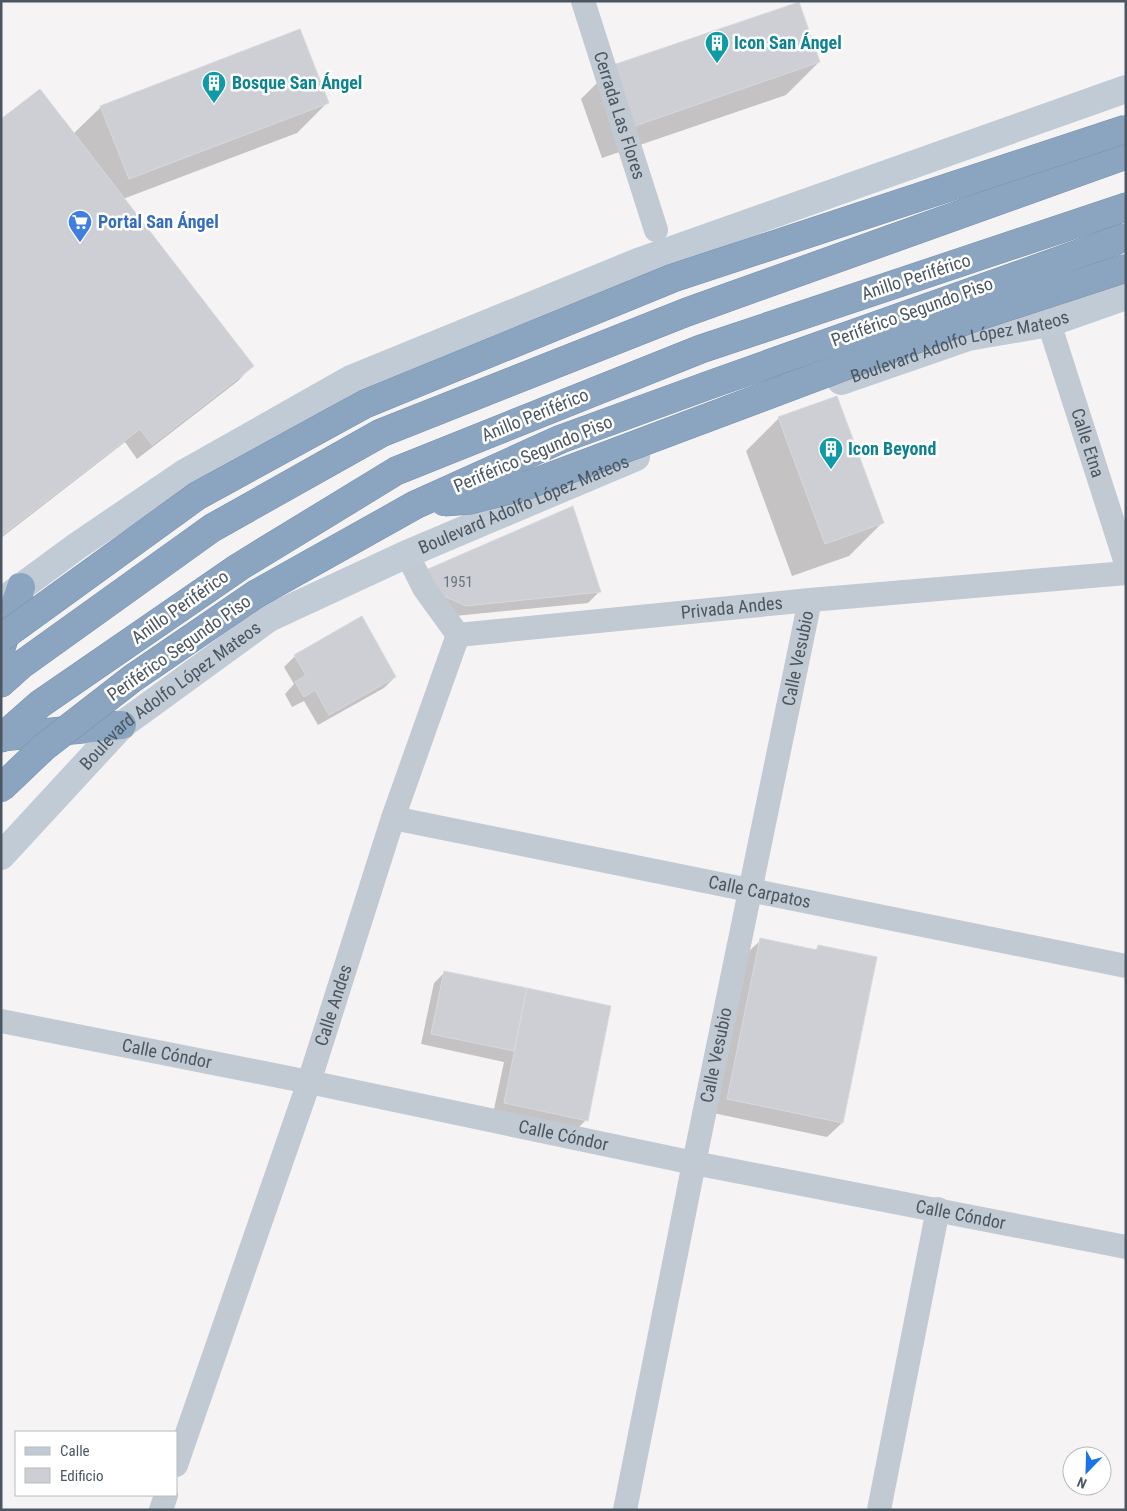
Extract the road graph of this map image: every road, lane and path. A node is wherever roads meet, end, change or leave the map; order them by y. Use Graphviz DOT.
graph roads {
  1 [pos="583,1"];
  2 [pos="1126,89"];
  3 [pos="1126,129"];
  4 [pos="1126,155"];
  5 [pos="1126,207"];
  6 [pos="656,230"];
  7 [pos="1126,237"];
  8 [pos="1034,238"];
  9 [pos="1126,268"];
  10 [pos="1126,296"];
  11 [pos="1049,323"];
  12 [pos="968,337"];
  13 [pos="415,505"];
  14 [pos="407,554"];
  15 [pos="1126,563"];
  16 [pos="1126,573"];
  17 [pos="11,595"];
  18 [pos="810,600"];
  19 [pos="458,635"];
  20 [pos="1,638"];
  21 [pos="1,648"];
  22 [pos="1,683"];
  23 [pos="122,725"];
  24 [pos="2,738"];
  25 [pos="1,788"];
  26 [pos="393,818"];
  27 [pos="1,856"];
  28 [pos="750,890"];
  29 [pos="1126,966"];
  30 [pos="1,1021"];
  31 [pos="308,1082"];
  32 [pos="694,1163"];
  33 [pos="938,1209"];
  34 [pos="1126,1247"];
  35 [pos="178,1459"];
  36 [pos="166,1496"];
  37 [pos="161,1510"];
  38 [pos="625,1510"];
  39 [pos="879,1510"];
  1 -- 6 [label="street, Cerrada Las Flores"];
  2 -- 17 [label="main road"];
  3 -- 20 [label="highway, bridge"];
  4 -- 22 [label="highway"];
  5 -- 8 [label="highway, Anillo Periférico"];
  7 -- 13 [label="highway, Periférico Segundo Piso, bridge"];
  8 -- 12 [label="highway"];
  8 -- 24 [label="highway, Anillo Periférico"];
  9 -- 13 [label="highway, bridge"];
  10 -- 11 [label="main road, Boulevard Adolfo López Mateos"];
  11 -- 12 [label="main road, Boulevard Adolfo López Mateos"];
  11 -- 15 [label="street, Calle Etna"];
  12 -- 14 [label="main road, Boulevard Adolfo López Mateos"];
  13 -- 25 [label="highway, Periférico Segundo Piso, bridge"];
  14 -- 19 [label="street"];
  14 -- 23 [label="main road, Boulevard Adolfo López Mateos"];
  16 -- 18 [label="street, Privada Andes"];
  17 -- 21 [label="highway"];
  18 -- 19 [label="street, Privada Andes"];
  18 -- 28 [label="street, Calle Vesubio"];
  19 -- 26 [label="street, Calle Andes"];
  23 -- 24 [label="highway"];
  23 -- 27 [label="main road, Boulevard Adolfo López Mateos"];
  26 -- 28 [label="street, Calle Carpatos"];
  26 -- 31 [label="street, Calle Andes"];
  28 -- 29 [label="street, Calle Carpatos"];
  28 -- 32 [label="street, Calle Vesubio"];
  30 -- 31 [label="street, Calle Cóndor"];
  31 -- 32 [label="street, Calle Cóndor"];
  31 -- 35 [label="street, Calle Andes"];
  32 -- 33 [label="street, Calle Cóndor"];
  32 -- 38 [label="street, Calle Vesubio"];
  33 -- 34 [label="street, Calle Cóndor"];
  33 -- 39 [label="street"];
  36 -- 37 [label="street"];
}
